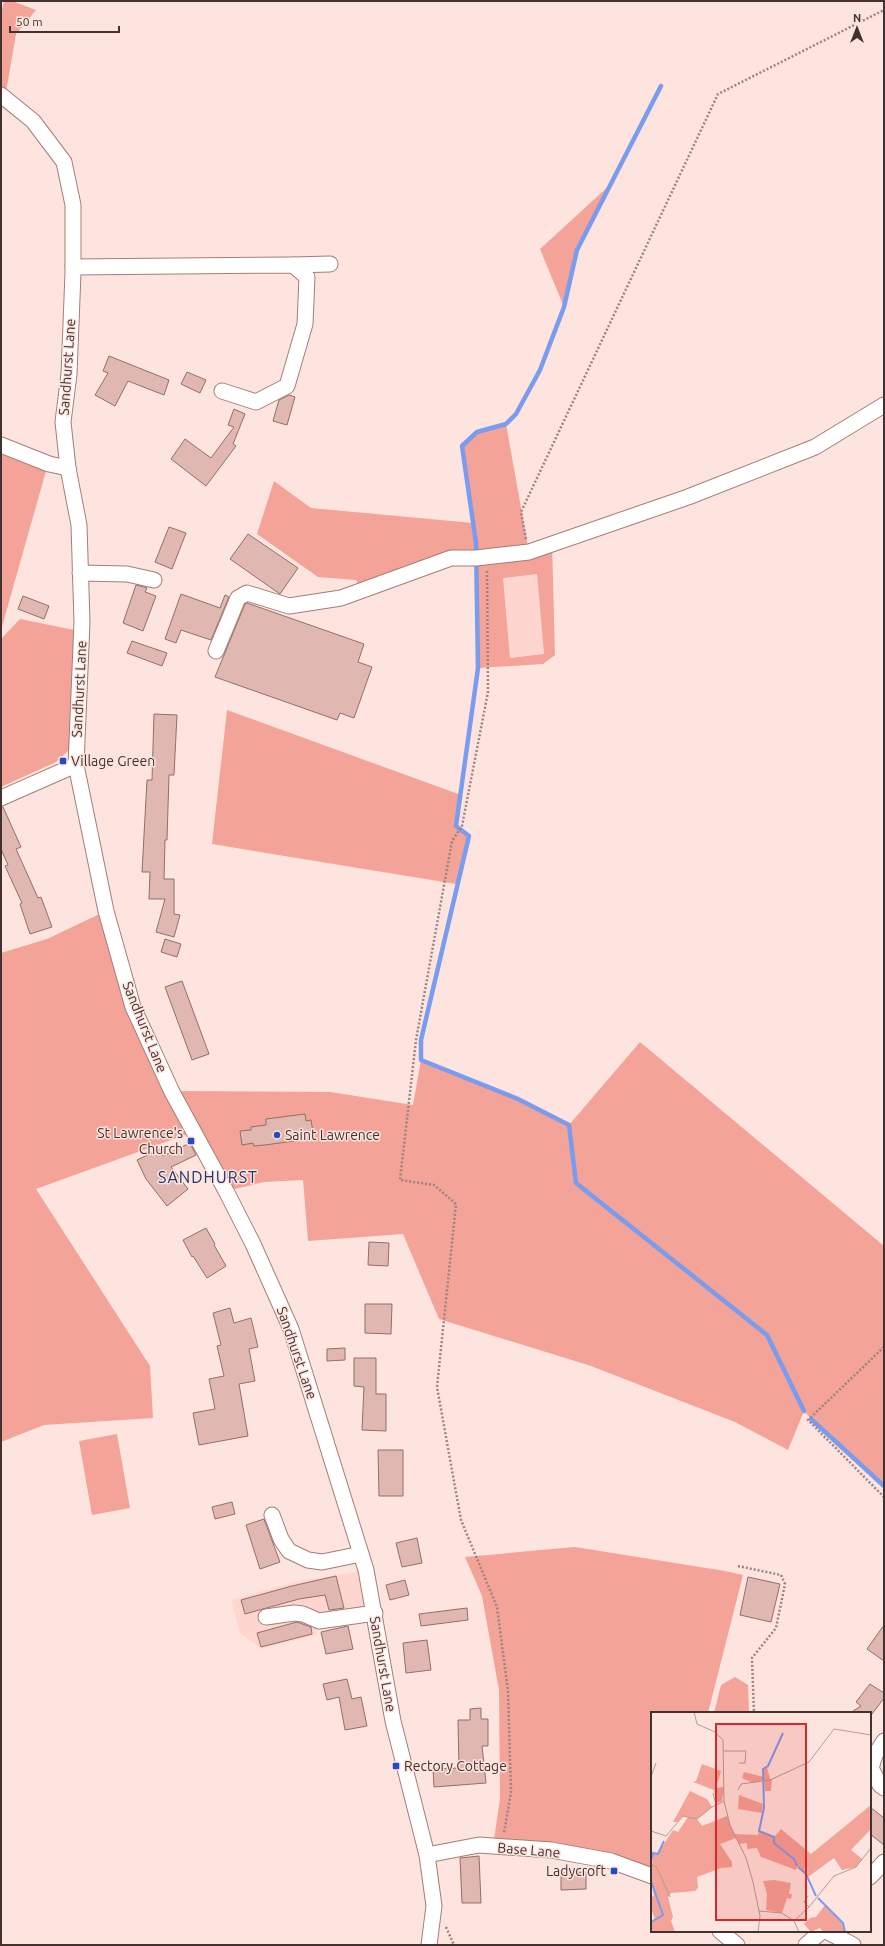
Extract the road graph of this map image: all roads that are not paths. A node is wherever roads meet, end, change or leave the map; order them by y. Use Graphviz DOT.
graph roads {
  1 [pos="1,95"];
  2 [pos="330,264"];
  3 [pos="293,265"];
  4 [pos="73,267"];
  5 [pos="222,390"];
  6 [pos="884,405"];
  7 [pos="1,444"];
  8 [pos="68,468"];
  9 [pos="80,573"];
  10 [pos="154,580"];
  11 [pos="216,651"];
  12 [pos="76,765"];
  13 [pos="1,798"];
  14 [pos="272,1515"];
  15 [pos="361,1554"];
  16 [pos="375,1613"];
  17 [pos="266,1617"];
  18 [pos="884,1741"];
  19 [pos="871,1765"];
  20 [pos="871,1770"];
  21 [pos="884,1788"];
  22 [pos="427,1855"];
  23 [pos="884,1862"];
  24 [pos="651,1876"];
  25 [pos="871,1876"];
  26 [pos="721,1932"];
  27 [pos="821,1932"];
  28 [pos="828,1932"];
  29 [pos="429,1945"];
  30 [pos="737,1945"];
  31 [pos="806,1945"];
  32 [pos="853,1945"];
  1 -- 4 [label="street, Sandhurst Lane"];
  2 -- 3 [label="street"];
  3 -- 4 [label="street"];
  3 -- 5 [label="street"];
  4 -- 8 [label="street, Sandhurst Lane"];
  6 -- 11 [label="street"];
  7 -- 8 [label="street"];
  8 -- 9 [label="street, Sandhurst Lane"];
  9 -- 10 [label="street"];
  9 -- 12 [label="street, Sandhurst Lane"];
  12 -- 13 [label="street"];
  12 -- 15 [label="street, Sandhurst Lane"];
  14 -- 15 [label="street"];
  15 -- 16 [label="street, Sandhurst Lane"];
  16 -- 17 [label="street"];
  16 -- 22 [label="street, Sandhurst Lane"];
  18 -- 19 [label="street"];
  20 -- 21 [label="street"];
  22 -- 24 [label="street, Base Lane"];
  22 -- 29 [label="street, Sandhurst Lane"];
  23 -- 25 [label="street"];
  26 -- 30 [label="street"];
  27 -- 31 [label="street"];
  28 -- 32 [label="street"];
}
